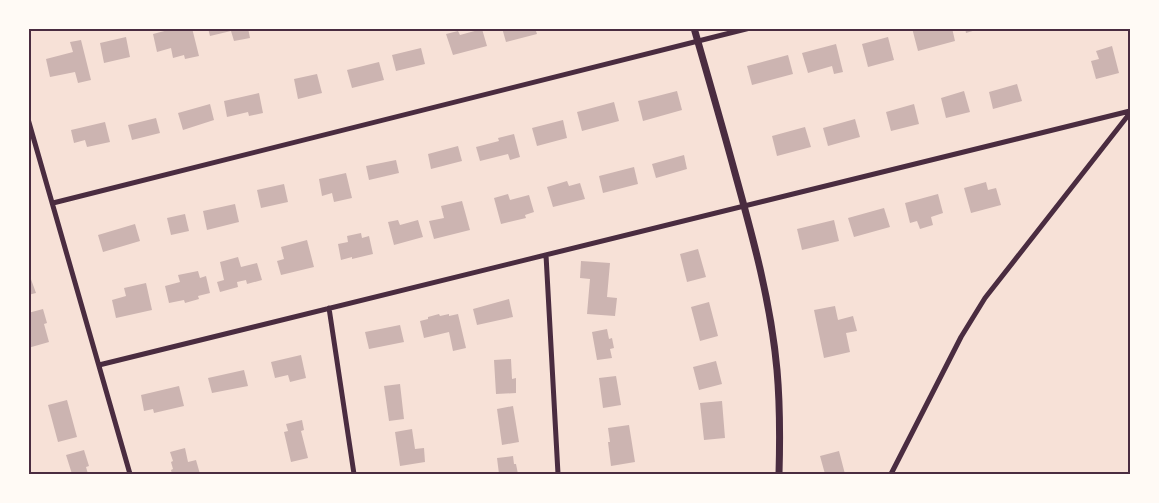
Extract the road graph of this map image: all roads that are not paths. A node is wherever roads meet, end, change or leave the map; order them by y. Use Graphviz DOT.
graph roads {
  1 [pos="694,28"];
  2 [pos="750,28"];
  3 [pos="698,41"];
  4 [pos="1131,112"];
  5 [pos="28,119"];
  6 [pos="53,203"];
  7 [pos="744,207"];
  8 [pos="546,255"];
  9 [pos="329,308"];
  10 [pos="99,365"];
  11 [pos="130,474"];
  12 [pos="354,474"];
  13 [pos="558,474"];
  14 [pos="779,474"];
  15 [pos="891,474"];
  1 -- 3 [label="street"];
  2 -- 3 [label="street"];
  3 -- 6 [label="street"];
  3 -- 7 [label="street"];
  4 -- 7 [label="street"];
  4 -- 15 [label="street"];
  5 -- 6 [label="street"];
  6 -- 10 [label="street"];
  7 -- 8 [label="street"];
  7 -- 14 [label="street"];
  8 -- 9 [label="street"];
  8 -- 13 [label="street"];
  9 -- 10 [label="street"];
  9 -- 12 [label="street"];
  10 -- 11 [label="street"];
}
